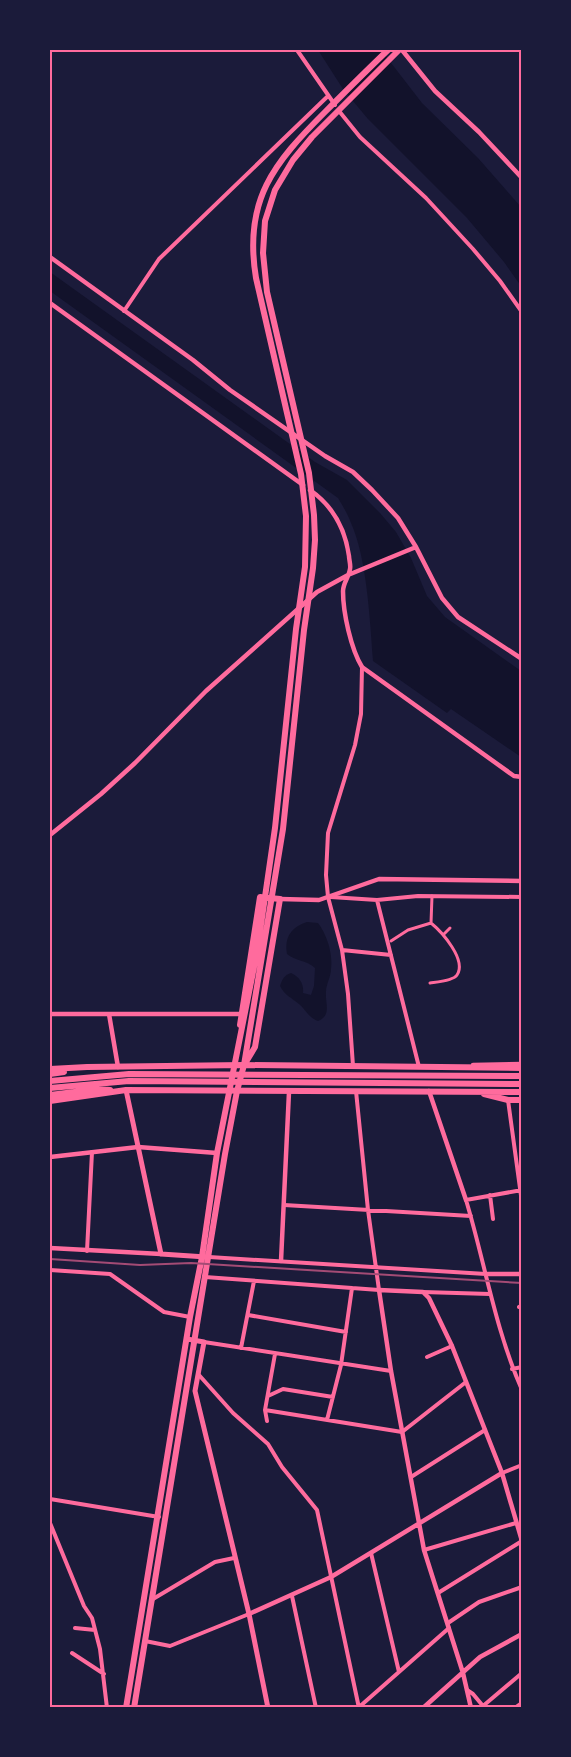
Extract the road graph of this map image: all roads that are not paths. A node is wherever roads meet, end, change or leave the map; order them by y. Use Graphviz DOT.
graph roads {
  1 [pos="297,50"];
  2 [pos="388,50"];
  3 [pos="401,50"];
  4 [pos="328,96"];
  5 [pos="522,178"];
  6 [pos="50,258"];
  7 [pos="50,303"];
  8 [pos="124,311"];
  9 [pos="522,312"];
  10 [pos="413,548"];
  11 [pos="348,575"];
  12 [pos="522,659"];
  13 [pos="362,667"];
  14 [pos="522,777"];
  15 [pos="50,835"];
  16 [pos="522,881"];
  17 [pos="432,896"];
  18 [pos="328,897"];
  19 [pos="522,897"];
  20 [pos="280,899"];
  21 [pos="377,900"];
  22 [pos="431,923"];
  23 [pos="450,928"];
  24 [pos="444,934"];
  25 [pos="391,941"];
  26 [pos="342,950"];
  27 [pos="260,953"];
  28 [pos="391,955"];
  29 [pos="430,983"];
  30 [pos="50,1014"];
  31 [pos="108,1014"];
  32 [pos="241,1014"];
  33 [pos="239,1048"];
  34 [pos="236,1065"];
  35 [pos="244,1065"];
  36 [pos="118,1066"];
  37 [pos="353,1066"];
  38 [pos="522,1066"];
  39 [pos="87,1067"];
  40 [pos="419,1068"];
  41 [pos="50,1069"];
  42 [pos="50,1074"];
  43 [pos="522,1076"];
  44 [pos="50,1081"];
  45 [pos="522,1084"];
  46 [pos="50,1088"];
  47 [pos="126,1090"];
  48 [pos="229,1091"];
  49 [pos="237,1091"];
  50 [pos="356,1091"];
  51 [pos="289,1092"];
  52 [pos="429,1092"];
  53 [pos="470,1092"];
  54 [pos="522,1092"];
  55 [pos="50,1095"];
  56 [pos="507,1100"];
  57 [pos="522,1100"];
  58 [pos="50,1101"];
  59 [pos="138,1147"];
  60 [pos="92,1152"];
  61 [pos="217,1153"];
  62 [pos="50,1157"];
  63 [pos="521,1191"];
  64 [pos="490,1195"];
  65 [pos="466,1200"];
  66 [pos="522,1203"];
  67 [pos="284,1205"];
  68 [pos="368,1210"];
  69 [pos="471,1216"];
  70 [pos="493,1219"];
  71 [pos="50,1248"];
  72 [pos="87,1251"];
  73 [pos="161,1254"];
  74 [pos="205,1257"];
  75 [pos="281,1261"];
  76 [pos="376,1267"];
  77 [pos="50,1270"];
  78 [pos="486,1274"];
  79 [pos="522,1274"];
  80 [pos="204,1277"];
  81 [pos="254,1281"];
  82 [pos="352,1288"];
  83 [pos="379,1290"];
  84 [pos="423,1293"];
  85 [pos="490,1294"];
  86 [pos="248,1315"];
  87 [pos="190,1317"];
  88 [pos="346,1332"];
  89 [pos="187,1339"];
  90 [pos="195,1340"];
  91 [pos="204,1342"];
  92 [pos="452,1346"];
  93 [pos="241,1348"];
  94 [pos="275,1354"];
  95 [pos="427,1356"];
  96 [pos="341,1365"];
  97 [pos="522,1367"];
  98 [pos="512,1369"];
  99 [pos="391,1371"];
  100 [pos="198,1374"];
  101 [pos="466,1382"];
  102 [pos="522,1390"];
  103 [pos="268,1396"];
  104 [pos="333,1397"];
  105 [pos="265,1410"];
  106 [pos="327,1420"];
  107 [pos="267,1421"];
  108 [pos="485,1430"];
  109 [pos="402,1431"];
  110 [pos="522,1465"];
  111 [pos="502,1473"];
  112 [pos="411,1478"];
  113 [pos="50,1499"];
  114 [pos="158,1516"];
  115 [pos="166,1518"];
  116 [pos="419,1522"];
  117 [pos="50,1523"];
  118 [pos="516,1523"];
  119 [pos="522,1541"];
  120 [pos="424,1550"];
  121 [pos="371,1553"];
  122 [pos="234,1558"];
  123 [pos="331,1577"];
  124 [pos="522,1587"];
  125 [pos="438,1593"];
  126 [pos="292,1596"];
  127 [pos="153,1599"];
  128 [pos="249,1614"];
  129 [pos="448,1625"];
  130 [pos="75,1628"];
  131 [pos="95,1630"];
  132 [pos="522,1634"];
  133 [pos="145,1641"];
  134 [pos="72,1653"];
  135 [pos="399,1672"];
  136 [pos="463,1672"];
  137 [pos="522,1673"];
  138 [pos="104,1674"];
  139 [pos="467,1690"];
  140 [pos="522,1703"];
  141 [pos="107,1707"];
  142 [pos="126,1707"];
  143 [pos="134,1707"];
  144 [pos="268,1707"];
  145 [pos="316,1707"];
  146 [pos="358,1707"];
  147 [pos="423,1707"];
  148 [pos="471,1707"];
  149 [pos="484,1707"];
  150 [pos="514,1707"];
  1 -- 4 [label="street"];
  2 -- 27 [label="main road"];
  3 -- 5 [label="street"];
  3 -- 27 [label="main road"];
  4 -- 8 [label="street"];
  4 -- 9 [label="street"];
  6 -- 8 [label="street"];
  7 -- 11 [label="street"];
  8 -- 10 [label="street"];
  10 -- 11 [label="street"];
  10 -- 12 [label="street"];
  11 -- 13 [label="street"];
  11 -- 15 [label="street"];
  13 -- 14 [label="street"];
  13 -- 18 [label="street"];
  16 -- 18 [label="street"];
  17 -- 19 [label="street"];
  17 -- 21 [label="street"];
  17 -- 22 [label="street"];
  18 -- 20 [label="street"];
  18 -- 21 [label="street"];
  18 -- 26 [label="street"];
  20 -- 32 [label="main road"];
  20 -- 35 [label="main road"];
  21 -- 28 [label="street"];
  22 -- 24 [label="street"];
  22 -- 25 [label="street"];
  23 -- 24 [label="street"];
  24 -- 29 [label="street"];
  26 -- 28 [label="street"];
  26 -- 37 [label="street"];
  27 -- 33 [label="main road"];
  27 -- 35 [label="main road"];
  28 -- 40 [label="street"];
  30 -- 31 [label="street"];
  31 -- 32 [label="street"];
  31 -- 36 [label="street"];
  32 -- 33 [label="main road"];
  33 -- 34 [label="main road"];
  34 -- 35 [label="main road"];
  34 -- 36 [label="main road"];
  34 -- 48 [label="main road"];
  35 -- 37 [label="main road"];
  35 -- 49 [label="main road"];
  36 -- 39 [label="main road"];
  37 -- 40 [label="main road"];
  38 -- 40 [label="main road"];
  39 -- 41 [label="main road"];
  39 -- 42 [label="main road"];
  40 -- 52 [label="street"];
  43 -- 44 [label="main road"];
  45 -- 46 [label="main road"];
  47 -- 48 [label="main road"];
  47 -- 55 [label="main road"];
  47 -- 58 [label="main road"];
  47 -- 59 [label="main road"];
  48 -- 49 [label="main road"];
  48 -- 61 [label="main road"];
  49 -- 51 [label="main road"];
  49 -- 74 [label="main road"];
  50 -- 51 [label="main road"];
  50 -- 52 [label="main road"];
  50 -- 68 [label="street"];
  51 -- 67 [label="street"];
  52 -- 53 [label="main road"];
  52 -- 65 [label="street"];
  53 -- 54 [label="main road"];
  53 -- 56 [label="main road"];
  56 -- 57 [label="main road"];
  56 -- 63 [label="street"];
  59 -- 60 [label="street"];
  59 -- 61 [label="street"];
  59 -- 73 [label="main road"];
  60 -- 62 [label="street"];
  60 -- 72 [label="street"];
  61 -- 74 [label="main road"];
  63 -- 64 [label="street"];
  63 -- 66 [label="street"];
  64 -- 65 [label="street"];
  64 -- 70 [label="street"];
  65 -- 69 [label="street"];
  67 -- 68 [label="street"];
  67 -- 75 [label="street"];
  68 -- 69 [label="street"];
  68 -- 76 [label="street"];
  69 -- 78 [label="street"];
  71 -- 72 [label="street"];
  72 -- 73 [label="street"];
  73 -- 74 [label="main road"];
  74 -- 75 [label="street"];
  74 -- 80 [label="main road"];
  74 -- 87 [label="main road"];
  75 -- 76 [label="street"];
  76 -- 78 [label="street"];
  76 -- 83 [label="street"];
  77 -- 87 [label="street"];
  78 -- 79 [label="street"];
  78 -- 85 [label="street"];
  80 -- 81 [label="street"];
  80 -- 90 [label="main road"];
  81 -- 82 [label="street"];
  81 -- 86 [label="street"];
  82 -- 83 [label="street"];
  82 -- 88 [label="street"];
  83 -- 84 [label="street"];
  83 -- 99 [label="street"];
  84 -- 85 [label="street"];
  84 -- 92 [label="street"];
  85 -- 98 [label="street"];
  86 -- 88 [label="street"];
  86 -- 93 [label="street"];
  87 -- 89 [label="main road"];
  88 -- 96 [label="street"];
  89 -- 90 [label="main road"];
  89 -- 114 [label="main road"];
  90 -- 91 [label="main road"];
  90 -- 115 [label="main road"];
  91 -- 93 [label="street"];
  91 -- 100 [label="main road"];
  92 -- 95 [label="street"];
  92 -- 101 [label="street"];
  93 -- 94 [label="street"];
  94 -- 96 [label="street"];
  94 -- 103 [label="street"];
  96 -- 99 [label="street"];
  96 -- 104 [label="street"];
  97 -- 98 [label="street"];
  98 -- 102 [label="street"];
  99 -- 109 [label="street"];
  100 -- 122 [label="main road"];
  100 -- 123 [label="street"];
  101 -- 108 [label="street"];
  101 -- 109 [label="street"];
  103 -- 104 [label="street"];
  103 -- 105 [label="street"];
  104 -- 106 [label="street"];
  105 -- 106 [label="street"];
  105 -- 107 [label="street"];
  106 -- 109 [label="street"];
  108 -- 111 [label="street"];
  108 -- 112 [label="street"];
  109 -- 112 [label="street"];
  110 -- 111 [label="street"];
  111 -- 116 [label="street"];
  111 -- 118 [label="street"];
  112 -- 116 [label="street"];
  113 -- 114 [label="street"];
  114 -- 115 [label="street"];
  114 -- 142 [label="main road"];
  115 -- 127 [label="main road"];
  116 -- 120 [label="street"];
  116 -- 121 [label="street"];
  117 -- 131 [label="street"];
  118 -- 119 [label="street"];
  118 -- 120 [label="street"];
  119 -- 125 [label="street"];
  120 -- 125 [label="street"];
  121 -- 123 [label="street"];
  121 -- 135 [label="street"];
  122 -- 127 [label="street"];
  122 -- 128 [label="main road"];
  123 -- 126 [label="street"];
  123 -- 146 [label="street"];
  124 -- 129 [label="street"];
  125 -- 129 [label="street"];
  126 -- 128 [label="street"];
  126 -- 145 [label="street"];
  127 -- 133 [label="main road"];
  128 -- 133 [label="street"];
  128 -- 144 [label="main road"];
  129 -- 135 [label="street"];
  129 -- 136 [label="street"];
  130 -- 131 [label="street"];
  131 -- 138 [label="street"];
  132 -- 136 [label="street"];
  133 -- 143 [label="main road"];
  134 -- 138 [label="street"];
  135 -- 146 [label="street"];
  136 -- 139 [label="street"];
  136 -- 147 [label="street"];
  137 -- 149 [label="street"];
  138 -- 141 [label="street"];
  139 -- 148 [label="street"];
  139 -- 149 [label="street"];
  140 -- 150 [label="street"];
}
